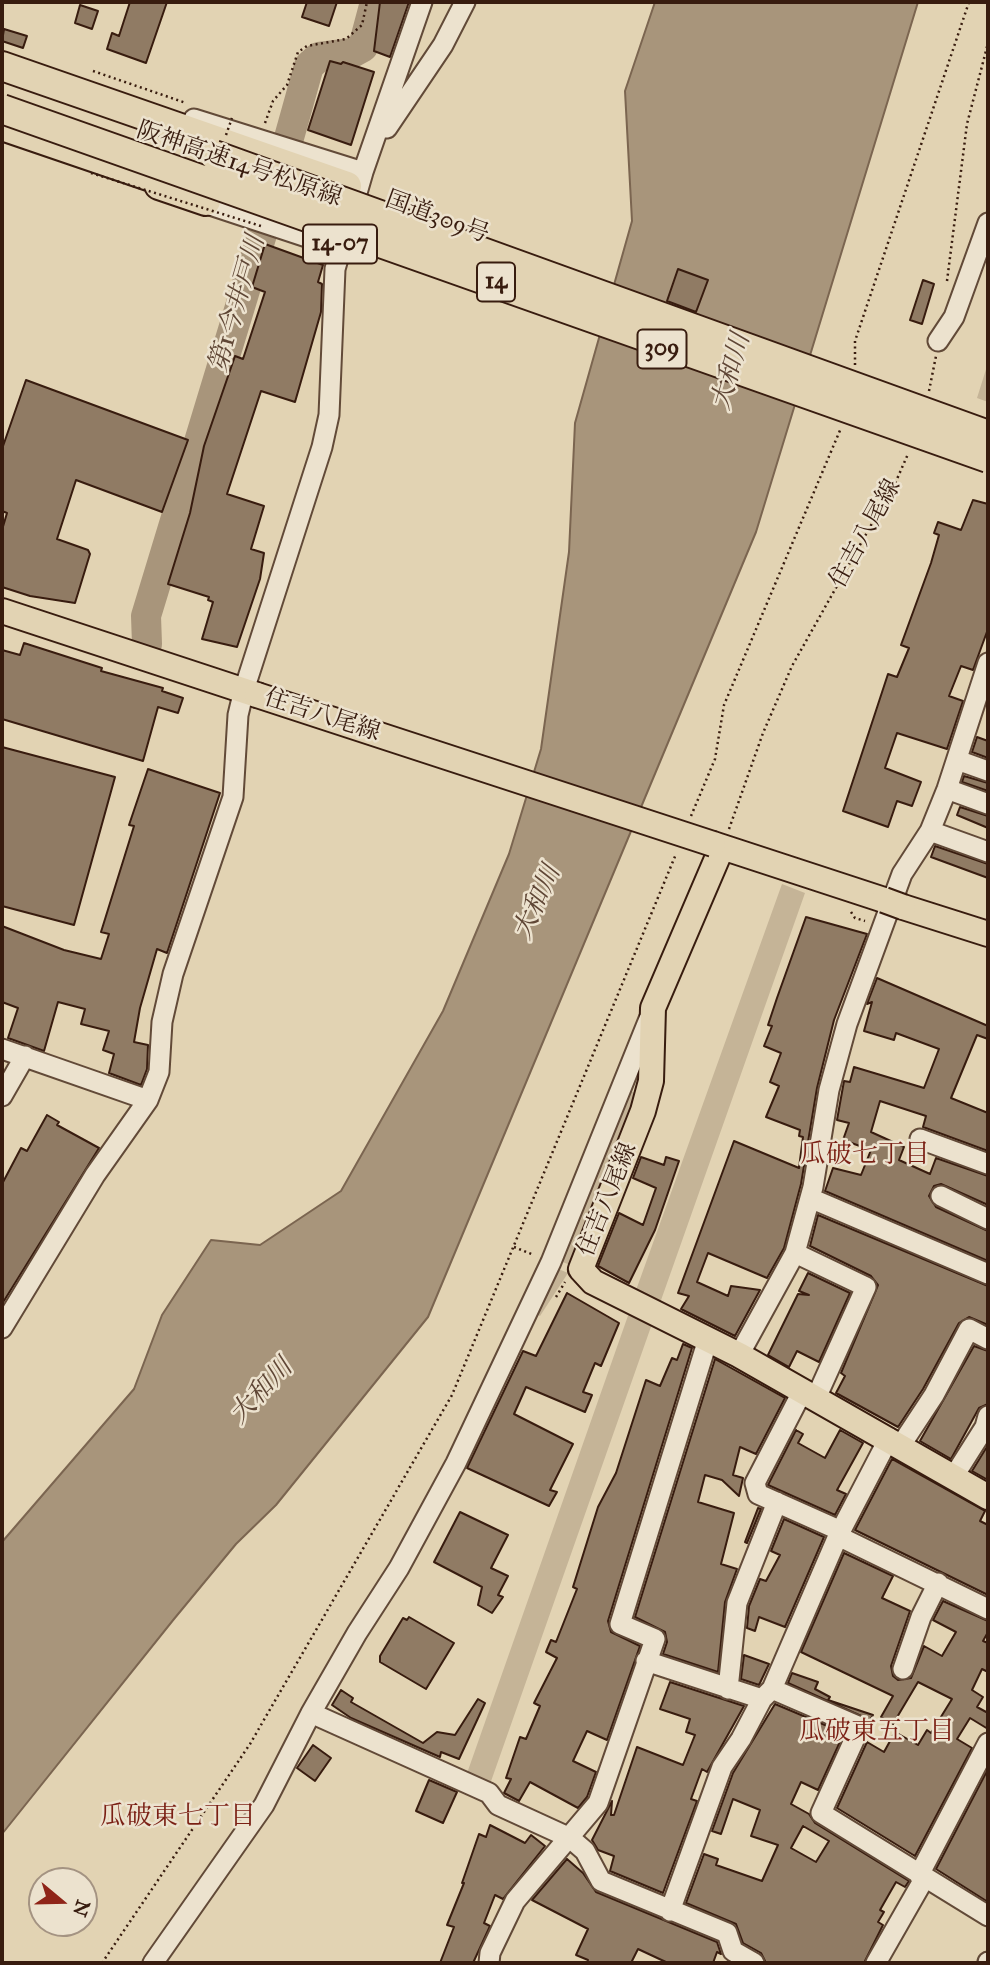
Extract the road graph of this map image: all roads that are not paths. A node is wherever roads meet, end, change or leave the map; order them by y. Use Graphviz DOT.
graph roads {
  1 [pos="422,2"];
  2 [pos="465,2"];
  3 [pos="6,71"];
  4 [pos="3,126"];
  5 [pos="363,172"];
  6 [pos="988,223"];
  7 [pos="344,249"];
  8 [pos="477,275"];
  9 [pos="939,341"];
  10 [pos="988,419"];
  11 [pos="988,435"];
  12 [pos="988,458"];
  13 [pos="988,466"];
  14 [pos="2,611"];
  15 [pos="988,663"];
  16 [pos="250,692"];
  17 [pos="981,714"];
  18 [pos="957,760"];
  19 [pos="988,771"];
  20 [pos="947,789"];
  21 [pos="988,804"];
  22 [pos="930,831"];
  23 [pos="717,846"];
  24 [pos="988,852"];
  25 [pos="988,934"];
  26 [pos="653,1008"];
  27 [pos="2,1049"];
  28 [pos="25,1056"];
  29 [pos="2,1096"];
  30 [pos="148,1100"];
  31 [pos="920,1139"];
  32 [pos="988,1164"];
  33 [pos="941,1196"];
  34 [pos="810,1198"];
  35 [pos="988,1219"];
  36 [pos="794,1253"];
  37 [pos="988,1274"];
  38 [pos="2,1328"];
  39 [pos="709,1339"];
  40 [pos="988,1339"];
  41 [pos="739,1355"];
  42 [pos="810,1394"];
  43 [pos="988,1416"];
  44 [pos="895,1441"];
  45 [pos="954,1476"];
  46 [pos="988,1497"];
  47 [pos="777,1502"];
  48 [pos="839,1534"];
  49 [pos="938,1583"];
  50 [pos="988,1609"];
  51 [pos="646,1661"];
  52 [pos="903,1669"];
  53 [pos="728,1689"];
  54 [pos="767,1694"];
  55 [pos="311,1713"];
  56 [pos="988,1743"];
  57 [pos="570,1838"];
  58 [pos="921,1877"];
  59 [pos="670,1911"];
  60 [pos="988,1916"];
  61 [pos="153,1963"];
  62 [pos="489,1963"];
  63 [pos="754,1963"];
  64 [pos="876,1963"];
  1 -- 5 [label="street"];
  2 -- 5 [label="street"];
  3 -- 5 [label="street"];
  3 -- 10 [label="highway, 国道309号 / 309"];
  3 -- 11 [label="highway, 阪神高速14号松原線 / 14, bridge"];
  4 -- 7 [label="street"];
  4 -- 8 [label="highway, 14-07, bridge"];
  4 -- 13 [label="highway, 国道309号 / 309"];
  5 -- 7 [label="street"];
  6 -- 9 [label="street"];
  7 -- 16 [label="street"];
  8 -- 12 [label="highway, 14, bridge"];
  14 -- 16 [label="main road, 住吉八尾線"];
  15 -- 17 [label="street"];
  16 -- 23 [label="main road, 住吉八尾線, bridge"];
  16 -- 30 [label="street"];
  17 -- 18 [label="street"];
  18 -- 19 [label="street"];
  18 -- 20 [label="street"];
  20 -- 21 [label="street"];
  20 -- 22 [label="street"];
  22 -- 24 [label="street"];
  22 -- 34 [label="street"];
  23 -- 25 [label="main road, 住吉八尾線"];
  23 -- 26 [label="main road, 住吉八尾線"];
  26 -- 39 [label="main road, 住吉八尾線"];
  26 -- 55 [label="street"];
  27 -- 28 [label="street"];
  28 -- 29 [label="street"];
  28 -- 30 [label="street"];
  30 -- 38 [label="street"];
  31 -- 32 [label="street"];
  33 -- 35 [label="street"];
  34 -- 36 [label="street"];
  34 -- 37 [label="street"];
  36 -- 41 [label="street"];
  36 -- 42 [label="street"];
  39 -- 41 [label="main road, 住吉八尾線"];
  39 -- 51 [label="street"];
  40 -- 44 [label="street"];
  41 -- 42 [label="main road, 住吉八尾線"];
  42 -- 44 [label="main road, 住吉八尾線"];
  42 -- 47 [label="street"];
  43 -- 45 [label="street"];
  44 -- 45 [label="main road, 住吉八尾線"];
  44 -- 48 [label="street"];
  45 -- 46 [label="main road, 住吉八尾線"];
  47 -- 48 [label="street"];
  47 -- 53 [label="street"];
  48 -- 49 [label="street"];
  48 -- 54 [label="street"];
  49 -- 50 [label="street"];
  49 -- 52 [label="street"];
  51 -- 53 [label="street"];
  51 -- 57 [label="street"];
  53 -- 54 [label="street"];
  54 -- 58 [label="street"];
  54 -- 59 [label="street"];
  55 -- 57 [label="street"];
  55 -- 61 [label="street"];
  56 -- 58 [label="street"];
  57 -- 59 [label="street"];
  57 -- 62 [label="street"];
  58 -- 60 [label="street"];
  58 -- 64 [label="street"];
  59 -- 63 [label="street"];
}
